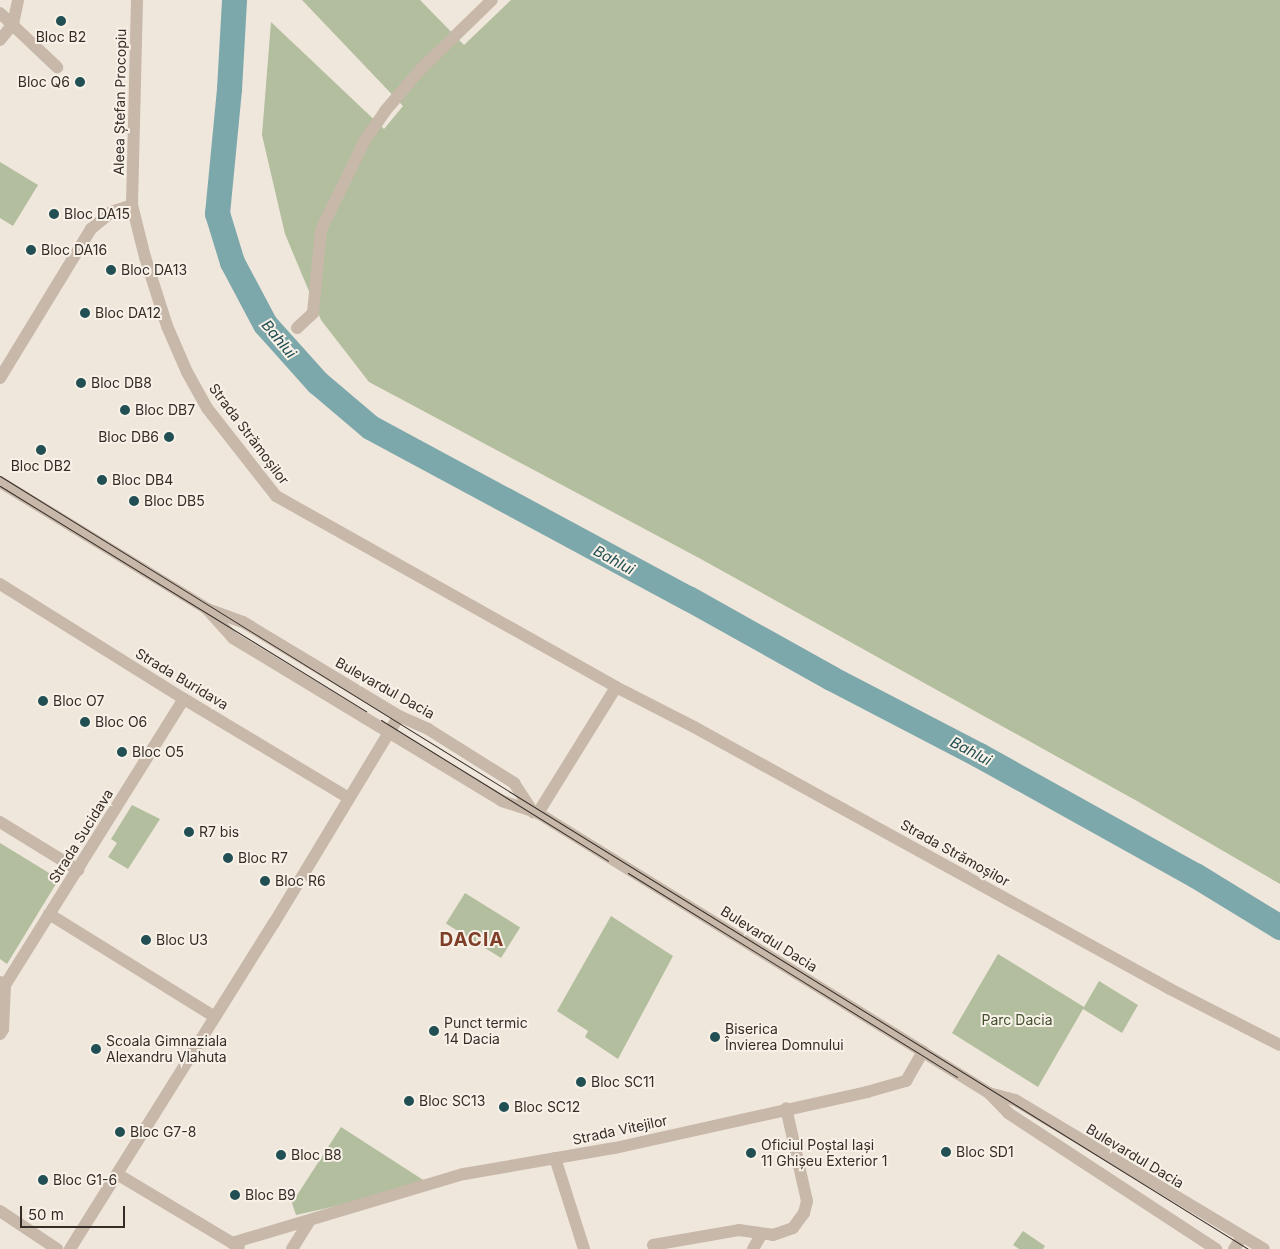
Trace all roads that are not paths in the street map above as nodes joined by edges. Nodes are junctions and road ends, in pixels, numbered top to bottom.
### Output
1 (18, 0) edge
2 (137, 0) edge
3 (492, 0) edge
4 (0, 12) edge
5 (13, 24) junction
6 (0, 40) edge
7 (57, 67) dead end
8 (132, 205) junction
9 (297, 328) dead end
10 (0, 378) edge
11 (0, 482) edge
12 (0, 584) edge
13 (208, 608) junction
14 (616, 687) junction
15 (184, 699) junction
16 (399, 716) junction
17 (388, 734) junction
18 (350, 798) junction
19 (535, 813) junction
20 (0, 822) edge
21 (78, 870) junction
22 (49, 914) junction
23 (2, 983) edge
24 (215, 1017) junction
25 (0, 1034) edge
26 (1280, 1045) edge
27 (923, 1052) junction
28 (989, 1093) junction
29 (786, 1108) junction
30 (555, 1158) junction
31 (117, 1174) junction
32 (0, 1211) edge
33 (309, 1222) junction
34 (762, 1235) junction
35 (1242, 1237) junction
36 (653, 1245) dead end
37 (237, 1246) edge
38 (57, 1249) edge
39 (70, 1249) edge
40 (292, 1249) edge
41 (584, 1249) edge
42 (753, 1249) edge
43 (1216, 1249) edge
44 (1234, 1249) edge
45 (1264, 1249) edge

1 - 5 street
2 - 8 street, Aleea Ștefan Procopiu
3 - 9 street
4 - 5 street
5 - 6 street
5 - 7 street
8 - 10 street
8 - 14 street, Strada Strămoșilor
11 - 13 street, Bulevardul Dacia
12 - 15 street, Strada Buridava
13 - 16 street, Bulevardul Dacia
13 - 17 street, Bulevardul Dacia
14 - 19 street
14 - 26 street, Strada Strămoșilor
15 - 18 street, Strada Buridava
15 - 21 street, Strada Sucidava
16 - 17 street
16 - 19 street, Bulevardul Dacia
17 - 18 street
17 - 19 street, Bulevardul Dacia
18 - 24 street
19 - 27 street, Bulevardul Dacia
20 - 21 street
21 - 22 street, Strada Sucidava
22 - 23 street, Strada Sucidava
22 - 24 street
23 - 25 street
24 - 31 street
27 - 28 street, Bulevardul Dacia
27 - 29 street, Strada Vitejilor
28 - 35 street, Bulevardul Dacia
28 - 43 street, Bulevardul Dacia
29 - 30 street, Strada Vitejilor
29 - 34 street
30 - 33 street, Strada Vitejilor
30 - 41 street
31 - 37 street, Strada Vitejilor
31 - 39 street
32 - 38 street
33 - 37 street, Strada Vitejilor
33 - 40 street
34 - 36 street
34 - 42 street
35 - 44 street
35 - 45 street, Bulevardul Dacia

